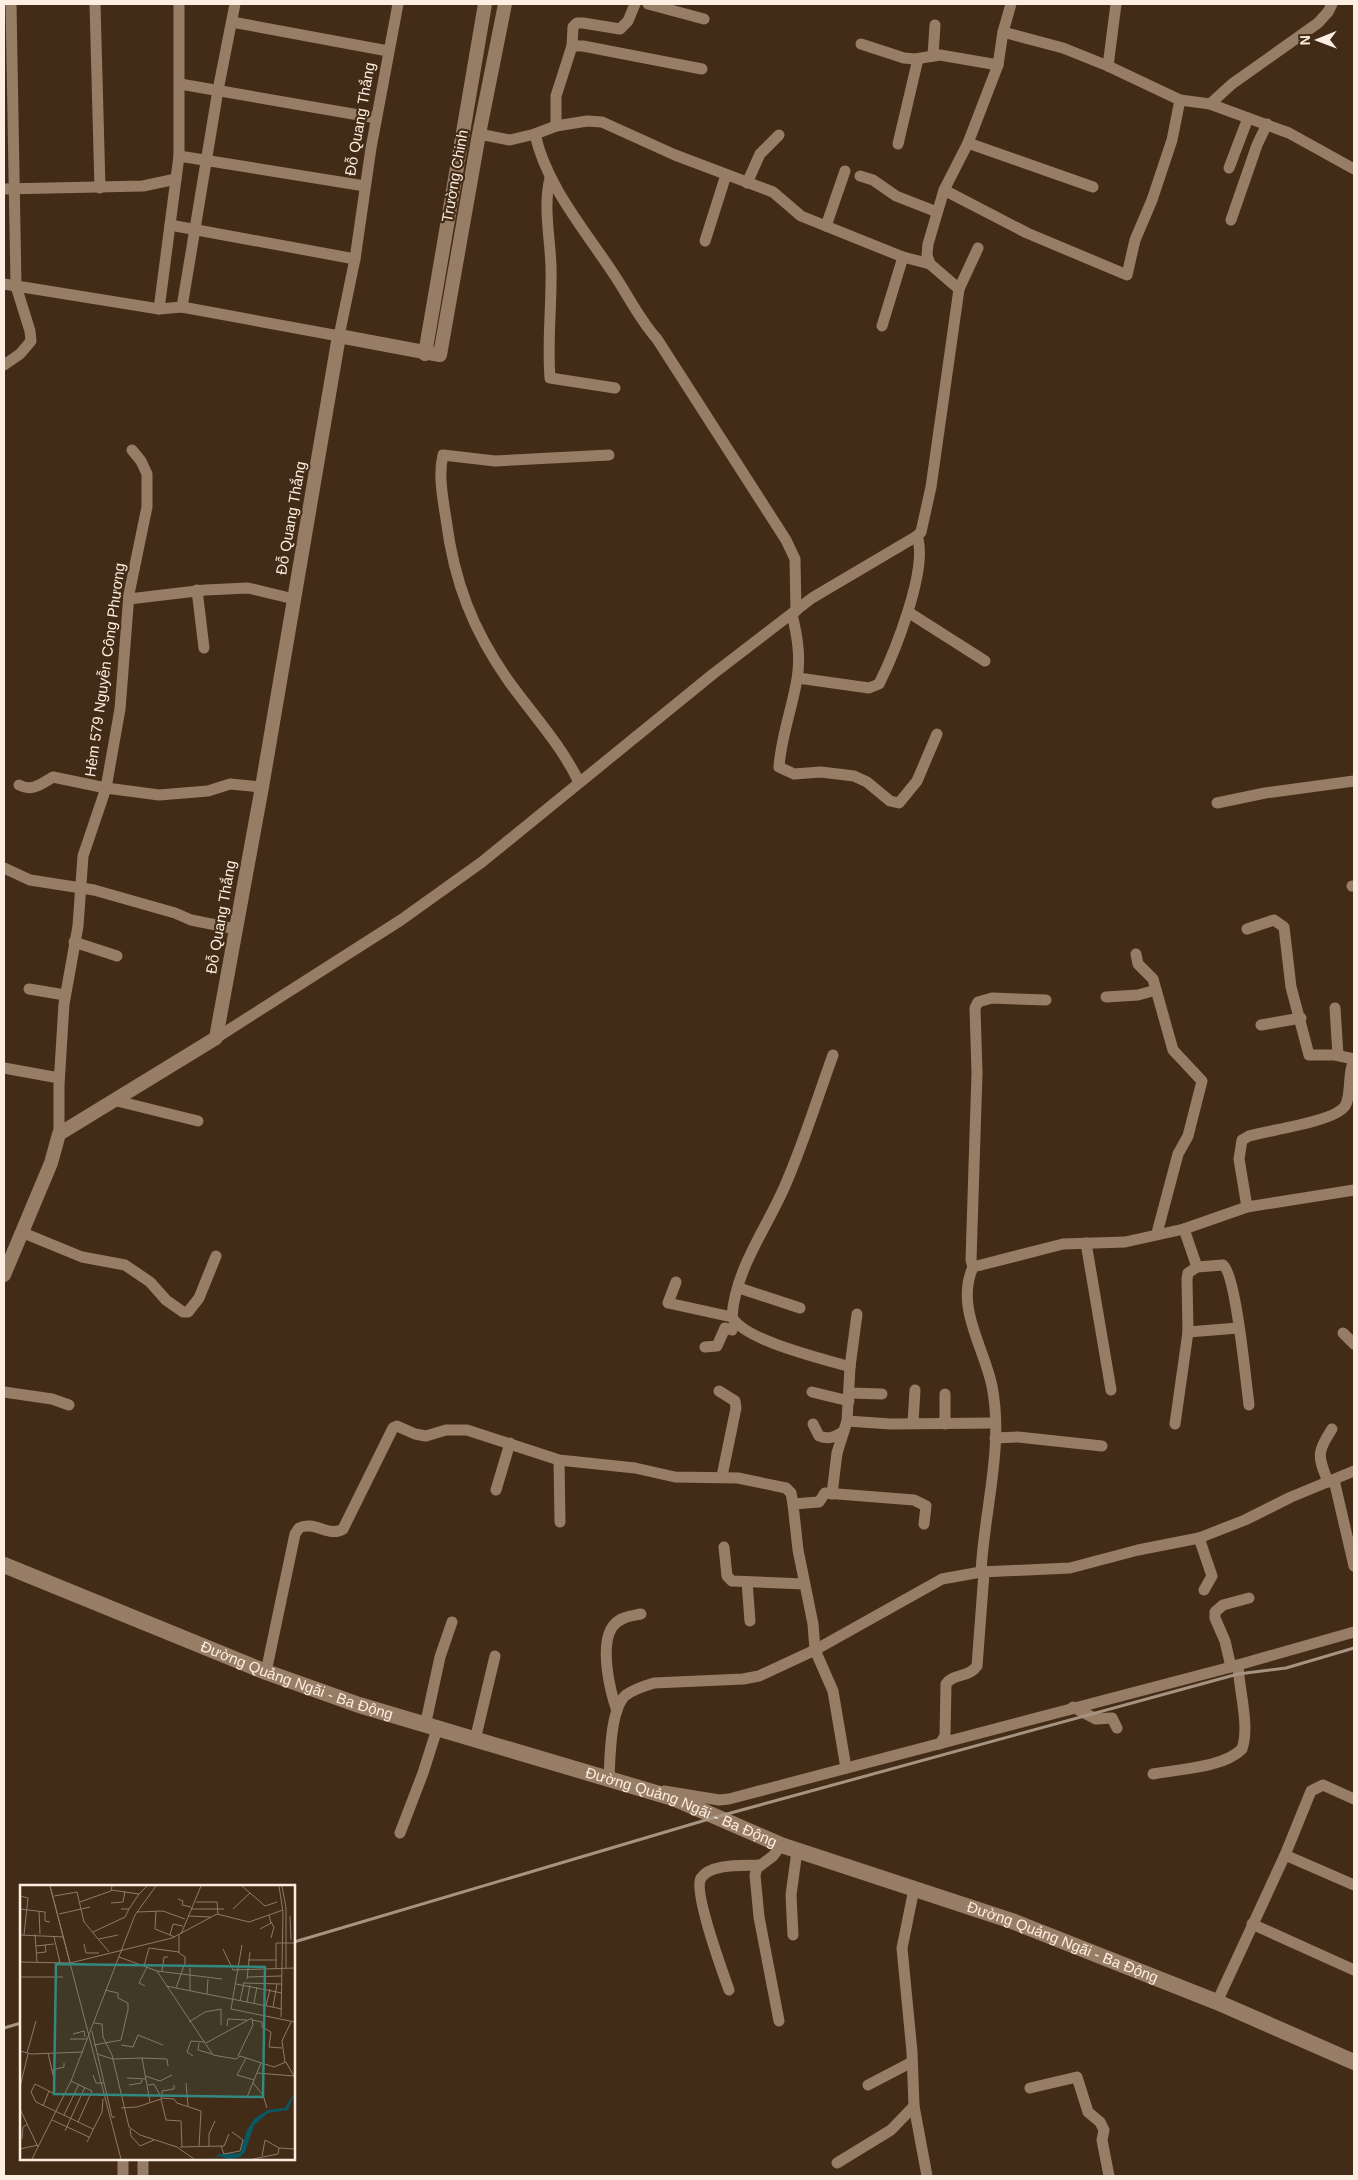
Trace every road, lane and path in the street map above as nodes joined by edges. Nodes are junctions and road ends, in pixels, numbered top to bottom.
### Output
1 (12, 4) edge
2 (95, 4) edge
3 (179, 4) edge
4 (235, 4) edge
5 (398, 4) edge
6 (486, 4) edge
7 (505, 4) edge
8 (635, 4) edge
9 (648, 4) edge
10 (1010, 4) edge
11 (1116, 4) edge
12 (1332, 4) edge
13 (704, 19) dead end
14 (232, 22) junction
15 (935, 25) dead end
16 (1002, 32) junction
17 (862, 44) dead end
18 (572, 46) junction
19 (388, 51) junction
20 (933, 56) junction
21 (918, 59) junction
22 (998, 65) junction
23 (1108, 66) junction
24 (702, 69) dead end
25 (180, 84) junction
26 (218, 90) junction
27 (1180, 100) junction
28 (1210, 104) junction
29 (376, 118) junction
30 (1248, 118) junction
31 (1267, 124) junction
32 (556, 126) junction
33 (479, 134) junction
34 (535, 134) junction
35 (779, 135) dead end
36 (968, 143) junction
37 (898, 144) dead end
38 (179, 156) junction
39 (207, 160) junction
40 (1229, 168) dead end
41 (1354, 169) edge
42 (845, 171) dead end
43 (726, 175) junction
44 (860, 176) dead end
45 (176, 178) junction
46 (550, 178) junction
47 (747, 183) junction
48 (366, 186) junction
49 (1093, 187) dead end
50 (16, 188) junction
51 (100, 188) junction
52 (4, 189) edge
53 (944, 190) junction
54 (937, 212) junction
55 (1231, 220) dead end
56 (170, 225) junction
57 (826, 226) junction
58 (194, 228) junction
59 (705, 241) dead end
60 (978, 248) dead end
61 (903, 257) junction
62 (355, 258) junction
63 (930, 264) junction
64 (4, 284) edge
65 (16, 286) junction
66 (959, 288) junction
67 (182, 307) junction
68 (159, 309) junction
69 (882, 326) dead end
70 (339, 336) junction
71 (425, 354) junction
72 (4, 366) edge
73 (616, 388) dead end
74 (132, 450) dead end
75 (609, 455) dead end
76 (917, 536) junction
77 (197, 590) junction
78 (129, 599) junction
79 (294, 599) junction
80 (794, 612) junction
81 (908, 612) junction
82 (204, 648) dead end
83 (985, 661) dead end
84 (798, 678) junction
85 (937, 734) dead end
86 (1354, 781) edge
87 (579, 782) junction
88 (18, 785) dead end
89 (262, 787) junction
90 (106, 788) junction
91 (1217, 804) dead end
92 (4, 868) edge
93 (81, 889) junction
94 (236, 929) junction
95 (1247, 929) dead end
96 (74, 942) junction
97 (1136, 954) dead end
98 (117, 956) dead end
99 (29, 989) dead end
100 (1156, 990) junction
101 (65, 995) junction
102 (1106, 997) dead end
103 (1046, 1000) dead end
104 (1335, 1008) dead end
105 (1301, 1018) junction
106 (1261, 1026) dead end
107 (216, 1038) junction
108 (833, 1055) dead end
109 (1338, 1055) junction
110 (1354, 1060) edge
111 (4, 1068) edge
112 (59, 1078) junction
113 (113, 1100) junction
114 (198, 1121) dead end
115 (59, 1134) junction
116 (1354, 1190) edge
117 (1247, 1207) junction
118 (1184, 1228) junction
119 (21, 1232) junction
120 (1157, 1233) junction
121 (1086, 1243) junction
122 (216, 1256) dead end
123 (973, 1267) junction
124 (1197, 1268) junction
125 (5, 1270) edge
126 (676, 1282) dead end
127 (739, 1288) junction
128 (800, 1308) dead end
129 (857, 1314) dead end
130 (734, 1320) junction
131 (1238, 1328) junction
132 (1188, 1332) junction
133 (1343, 1334) dead end
134 (1354, 1344) edge
135 (705, 1347) dead end
136 (850, 1367) junction
137 (915, 1390) dead end
138 (1111, 1390) dead end
139 (719, 1391) dead end
140 (4, 1392) edge
141 (812, 1392) dead end
142 (882, 1394) dead end
143 (945, 1394) dead end
144 (849, 1397) junction
145 (69, 1405) dead end
146 (1249, 1405) dead end
147 (913, 1423) junction
148 (994, 1423) junction
149 (813, 1424) dead end
150 (945, 1424) junction
151 (1175, 1424) dead end
152 (845, 1426) junction
153 (1332, 1428) dead end
154 (994, 1438) junction
155 (510, 1443) junction
156 (1102, 1446) dead end
157 (559, 1460) junction
158 (1354, 1471) edge
159 (722, 1476) junction
160 (1331, 1481) junction
161 (496, 1490) dead end
162 (832, 1494) junction
163 (793, 1504) junction
164 (560, 1522) dead end
165 (924, 1524) dead end
166 (1199, 1538) junction
167 (724, 1547) dead end
168 (4, 1565) edge
169 (1354, 1566) edge
170 (983, 1573) junction
171 (747, 1582) junction
172 (804, 1584) junction
173 (1204, 1590) dead end
174 (1249, 1598) dead end
175 (642, 1614) dead end
176 (750, 1621) dead end
177 (452, 1622) dead end
178 (1354, 1632) edge
179 (815, 1650) junction
180 (495, 1656) dead end
181 (1235, 1666) junction
182 (266, 1672) junction
183 (1073, 1708) junction
184 (617, 1712) junction
185 (431, 1727) junction
186 (1117, 1728) dead end
187 (475, 1740) junction
188 (940, 1744) junction
189 (846, 1768) junction
190 (1153, 1774) dead end
191 (609, 1778) junction
192 (645, 1791) junction
193 (1354, 1799) edge
194 (400, 1833) dead end
195 (781, 1845) junction
196 (797, 1851) junction
197 (1285, 1855) junction
198 (760, 1865) junction
199 (1354, 1885) edge
200 (914, 1889) junction
201 (1252, 1924) junction
202 (793, 1935) dead end
203 (1354, 1970) edge
204 (729, 1990) dead end
205 (1217, 2002) junction
206 (778, 2021) dead end
207 (912, 2062) junction
208 (1354, 2062) edge
209 (868, 2085) dead end
210 (1030, 2088) dead end
211 (914, 2106) junction
212 (123, 2160) edge
213 (143, 2160) edge
214 (837, 2163) dead end
215 (123, 2176) edge
216 (143, 2176) edge
217 (927, 2176) edge
218 (1109, 2176) edge

1 - 50 street
2 - 51 street
3 - 25 street
4 - 14 street
5 - 19 street, Đỗ Quang Thắng
6 - 71 street, Trường Chinh
7 - 33 street, Trường Chinh
8 - 18 street
9 - 13 street
10 - 16 street
11 - 23 street
12 - 28 street
14 - 19 street
14 - 26 street
15 - 20 street
16 - 22 street
16 - 23 street
17 - 21 street
18 - 24 street
18 - 32 street
19 - 29 street, Đỗ Quang Thắng
20 - 21 street
20 - 22 street
21 - 37 street
22 - 36 street
23 - 27 street
25 - 26 street
25 - 38 street
26 - 29 street
26 - 39 street
27 - 28 street
27 - 53 street
28 - 30 street
29 - 48 street, Đỗ Quang Thắng
30 - 31 street
30 - 40 street
31 - 41 street
31 - 55 street
32 - 34 street
32 - 43 street
33 - 34 street
33 - 71 street, Trường Chinh
34 - 46 street
35 - 47 street
36 - 49 street
36 - 53 street
38 - 39 street
38 - 45 street
39 - 48 street
39 - 58 street
42 - 57 street
43 - 47 street
43 - 59 street
44 - 54 street
45 - 51 street
45 - 56 street
46 - 73 street
46 - 80 street
47 - 57 street
48 - 62 street, Đỗ Quang Thắng
50 - 51 street
50 - 52 street
50 - 65 street
53 - 54 street
54 - 63 street
56 - 58 street
56 - 68 street
57 - 61 street
58 - 62 street
58 - 67 street
60 - 66 street
61 - 63 street
61 - 69 street
62 - 70 street, Đỗ Quang Thắng
63 - 66 street
64 - 65 street
65 - 68 street
65 - 72 street
66 - 76 street
67 - 68 street
67 - 70 street
70 - 71 street
70 - 79 street, Đỗ Quang Thắng
74 - 78 street, Hẻm 579 Nguyễn Công Phương
75 - 87 street
76 - 80 street
76 - 81 street
77 - 78 street
77 - 79 street
77 - 82 street
78 - 90 street, Hẻm 579 Nguyễn Công Phương
79 - 89 street, Đỗ Quang Thắng
80 - 84 street
80 - 87 street
81 - 83 street
81 - 84 street
84 - 85 street
86 - 91 street
87 - 107 street
88 - 90 street
89 - 90 street
89 - 94 street, Đỗ Quang Thắng
90 - 93 street, Hẻm 579 Nguyễn Công Phương
92 - 93 street
93 - 94 street
93 - 96 street, Hẻm 579 Nguyễn Công Phương
94 - 107 street, Đỗ Quang Thắng
95 - 105 street
96 - 98 street
96 - 101 street, Hẻm 579 Nguyễn Công Phương
97 - 100 street
99 - 101 street
100 - 102 street
100 - 120 street
101 - 112 street, Hẻm 579 Nguyễn Công Phương
103 - 123 street
104 - 109 street
105 - 106 street
105 - 109 street
107 - 113 street
108 - 127 street
109 - 110 street
110 - 117 street
111 - 112 street
112 - 115 street, Hẻm 579 Nguyễn Công Phương
113 - 114 street
113 - 115 street
115 - 119 street, Hẻm 579 Nguyễn Công Phương
116 - 117 street
117 - 118 street
118 - 120 street
118 - 124 street
119 - 122 street
119 - 125 street, Hẻm 579 Nguyễn Công Phương
120 - 121 street
121 - 123 street
121 - 138 street
123 - 148 street
124 - 131 street
124 - 132 street
126 - 130 street
127 - 128 street
127 - 130 street
129 - 136 street
130 - 135 street
130 - 136 street
131 - 132 street
131 - 146 street
132 - 151 street
133 - 134 street
136 - 144 street
137 - 147 street
139 - 159 street
140 - 145 street
141 - 144 street
142 - 144 street
143 - 150 street
144 - 152 street
147 - 150 street
147 - 152 street
148 - 150 street
148 - 154 street
149 - 152 street
152 - 162 street
153 - 160 street
154 - 156 street
154 - 170 street
155 - 157 street
155 - 161 street
155 - 182 street
157 - 159 street
157 - 164 street
158 - 160 street
159 - 163 street
160 - 166 street
160 - 169 street
162 - 163 street
162 - 165 street
163 - 172 street
166 - 170 street
166 - 173 street
167 - 171 street
168 - 182 main road, Đường Quảng Ngãi - Ba Động
170 - 179 street
170 - 188 street
171 - 172 street
171 - 176 street
172 - 179 street
174 - 181 street
175 - 184 street
177 - 185 street
178 - 181 street
179 - 184 street
179 - 189 street
180 - 187 street
181 - 183 street
181 - 190 street
182 - 185 main road, Đường Quảng Ngãi - Ba Động
183 - 186 street
183 - 188 street
184 - 191 street
185 - 187 main road, Đường Quảng Ngãi - Ba Động
185 - 194 street
187 - 191 main road, Đường Quảng Ngãi - Ba Động
188 - 189 street
189 - 192 street
191 - 192 main road, Đường Quảng Ngãi - Ba Động
192 - 195 main road, Đường Quảng Ngãi - Ba Động
193 - 197 street
195 - 196 main road, Đường Quảng Ngãi - Ba Động
195 - 198 street
196 - 200 main road, Đường Quảng Ngãi - Ba Động
196 - 202 street
197 - 199 street
197 - 201 street
198 - 204 street
198 - 206 street
200 - 205 main road, Đường Quảng Ngãi - Ba Động
200 - 207 street
201 - 203 street
201 - 205 street
205 - 208 main road, Đường Quảng Ngãi - Ba Động
207 - 209 street
207 - 211 street
210 - 218 street
211 - 214 street
211 - 217 street
212 - 215 street
213 - 216 street

